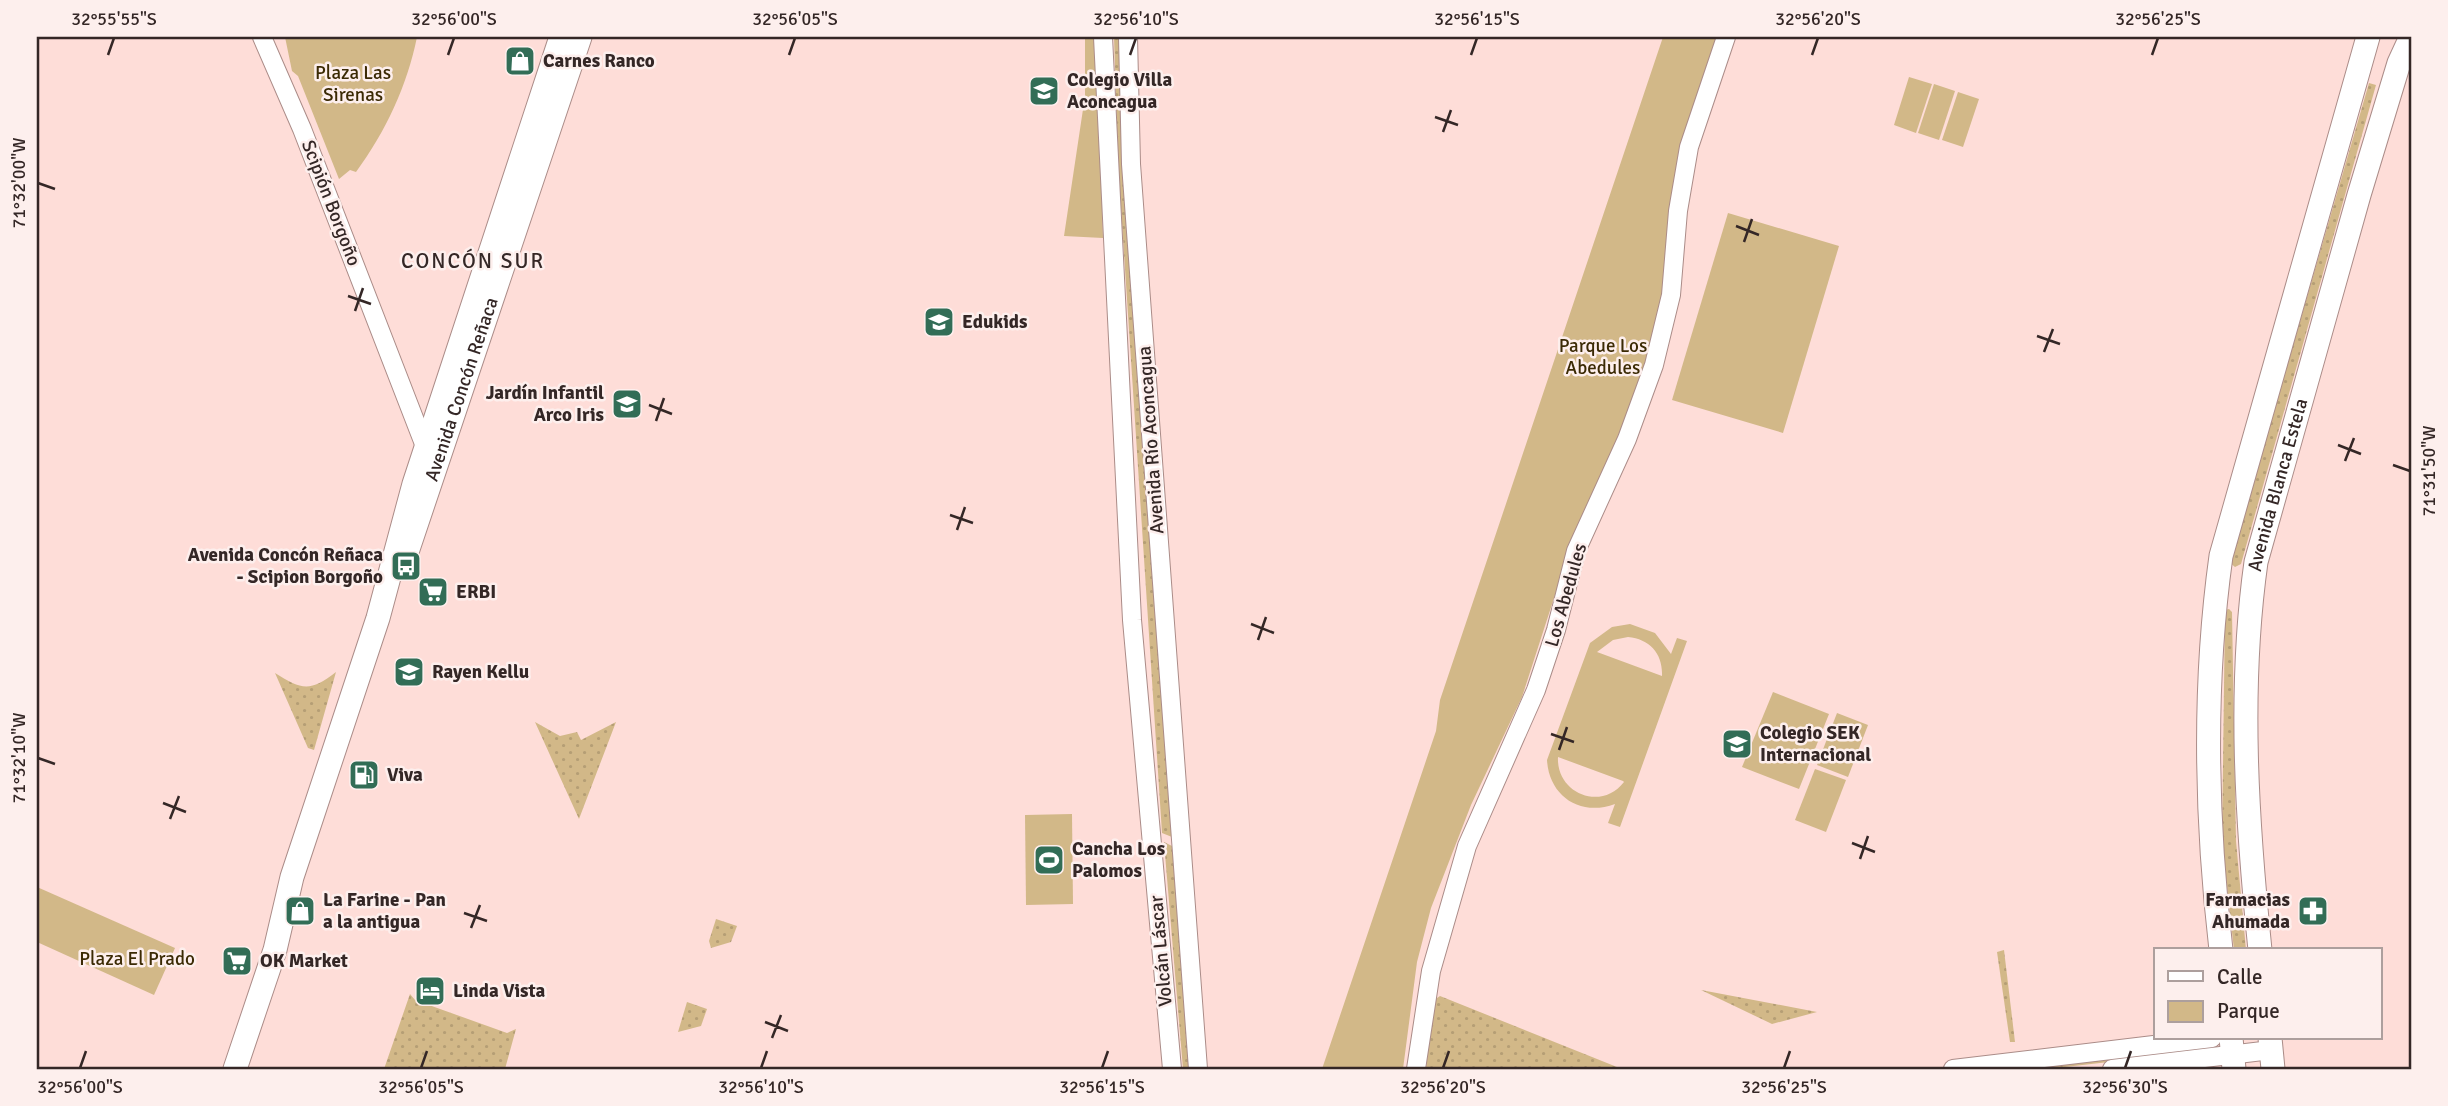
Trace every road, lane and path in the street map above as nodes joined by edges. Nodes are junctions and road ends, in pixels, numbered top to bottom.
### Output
1 (262, 37) edge
2 (561, 37) edge
3 (580, 37) edge
4 (1104, 37) edge
5 (1128, 37) edge
6 (1726, 37) edge
7 (2368, 37) edge
8 (2411, 37) edge
9 (426, 449) junction
10 (377, 618) junction
11 (1151, 832) joint
12 (1180, 844) joint
13 (292, 877) junction
14 (2221, 948) edge
15 (2260, 948) edge
16 (2195, 1040) edge
17 (2272, 1052) edge
18 (2232, 1054) edge
19 (222, 1069) edge
20 (235, 1069) edge
21 (1172, 1069) edge
22 (1198, 1069) edge
23 (1416, 1069) edge
24 (1953, 1069) edge
25 (2112, 1069) edge

1 - 9 street, Scipión Borgoño
2 - 9 main road, Avenida Concón Reñaca
3 - 10 main road, Avenida Concón Reñaca
4 - 11 street, Avenida Río Aconcagua
5 - 12 street, Avenida Río Aconcagua
6 - 23 street, Los Abedules
7 - 14 main road, Avenida Blanca Estela
8 - 15 main road, Avenida Blanca Estela
9 - 10 main road, Avenida Concón Reñaca
10 - 13 main road, Avenida Concón Reñaca
11 - 21 street, Volcán Láscar
12 - 22 street, Volcán Láscar
13 - 19 main road, Avenida Concón Reñaca
13 - 20 main road, Avenida Concón Reñaca
16 - 24 street
17 - 18 street
18 - 25 street

